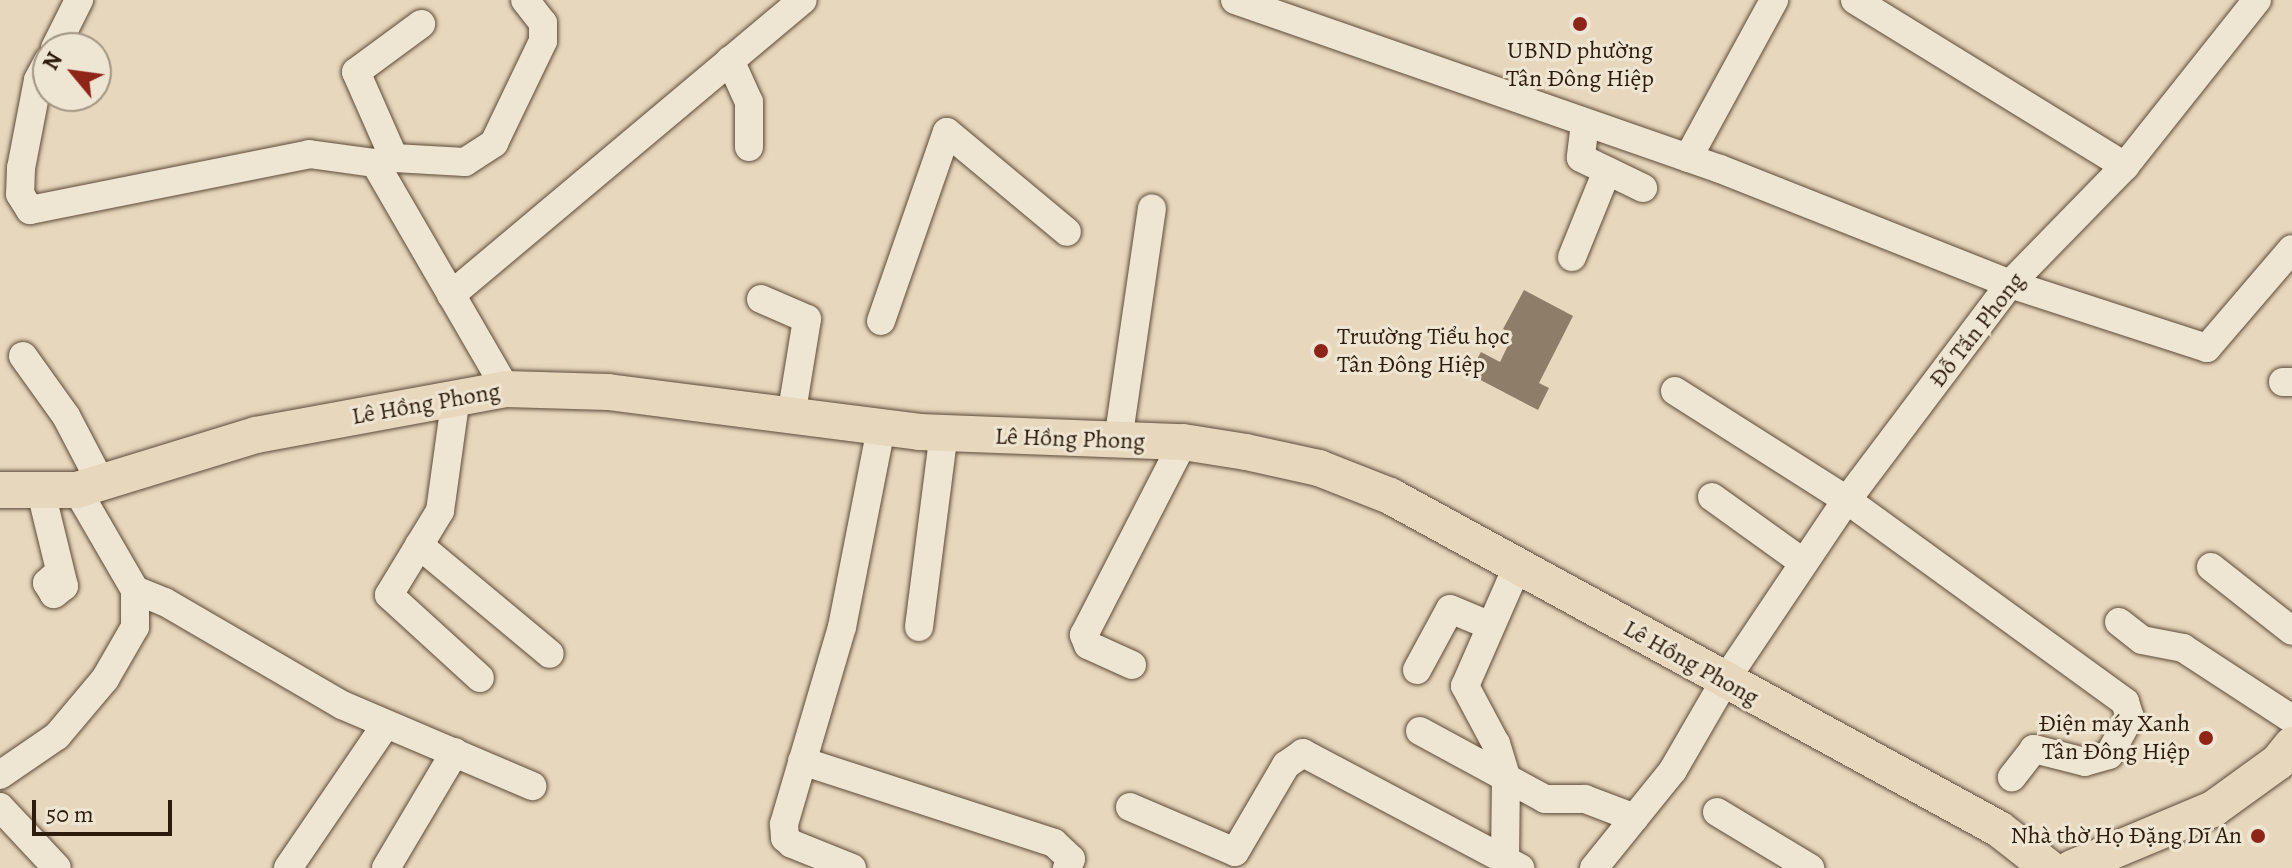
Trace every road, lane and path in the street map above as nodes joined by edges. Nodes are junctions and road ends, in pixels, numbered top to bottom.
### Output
1 (79, 0) edge
2 (525, 0) edge
3 (802, 0) edge
4 (1235, 0) edge
5 (1774, 0) edge
6 (1855, 0) edge
7 (2257, 0) edge
8 (421, 24) dead end
9 (63, 32) edge
10 (730, 60) junction
11 (32, 111) edge
12 (1585, 123) junction
13 (749, 147) dead end
14 (1688, 158) junction
15 (385, 161) junction
16 (2125, 166) junction
17 (1607, 171) junction
18 (1643, 188) dead end
19 (1152, 208) dead end
20 (1067, 232) dead end
21 (2292, 249) edge
22 (1572, 257) dead end
23 (2010, 284) junction
24 (451, 295) junction
25 (761, 299) dead end
26 (881, 321) dead end
27 (23, 356) dead end
28 (506, 389) junction
29 (1675, 391) dead end
30 (456, 396) junction
31 (791, 417) junction
32 (881, 428) junction
33 (944, 433) junction
34 (1118, 441) junction
35 (1183, 442) junction
36 (89, 486) junction
37 (0, 490) edge
38 (41, 492) junction
39 (1712, 497) dead end
40 (1847, 500) junction
41 (419, 545) junction
42 (1804, 563) junction
43 (1517, 567) junction
44 (2211, 567) dead end
45 (58, 573) dead end
46 (135, 590) junction
47 (2119, 622) dead end
48 (1491, 626) junction
49 (919, 627) dead end
50 (2292, 631) edge
51 (550, 654) dead end
52 (1132, 665) dead end
53 (1417, 670) dead end
54 (480, 678) dead end
55 (1724, 682) junction
56 (2292, 719) edge
57 (385, 726) junction
58 (1420, 731) dead end
59 (455, 752) junction
60 (2287, 758) edge
61 (802, 761) junction
62 (0, 775) edge
63 (1506, 776) junction
64 (2012, 777) dead end
65 (532, 786) dead end
66 (0, 807) edge
67 (1130, 807) dead end
68 (1717, 812) dead end
69 (1635, 818) junction
70 (1512, 864) edge
71 (57, 868) edge
72 (288, 868) edge
73 (386, 868) edge
74 (852, 868) edge
75 (1067, 868) edge
76 (1594, 868) edge
77 (1810, 868) edge
78 (2049, 868) edge
79 (2072, 868) edge

1 - 9 street
2 - 15 street
3 - 10 street
4 - 12 street
5 - 14 street
6 - 16 street
7 - 16 street, Đỗ Tấn Phong
8 - 15 street
10 - 13 street
10 - 24 street
11 - 15 street
12 - 14 street
12 - 17 street
14 - 23 street
15 - 24 street
16 - 23 street, Đỗ Tấn Phong
17 - 18 street
17 - 22 street
19 - 34 street
20 - 26 street
21 - 23 street
23 - 40 street, Đỗ Tấn Phong
24 - 28 street
25 - 31 street
27 - 36 street
28 - 30 main road, Lê Hồng Phong
28 - 31 main road, Lê Hồng Phong
29 - 40 street
30 - 36 main road, Lê Hồng Phong
30 - 41 street
31 - 32 main road, Lê Hồng Phong
32 - 33 main road, Lê Hồng Phong
32 - 61 street
33 - 34 main road, Lê Hồng Phong
33 - 49 street
34 - 35 main road, Lê Hồng Phong
35 - 43 main road, Lê Hồng Phong
35 - 52 street
36 - 38 main road, Lê Hồng Phong
36 - 46 street
37 - 38 main road, Lê Hồng Phong
38 - 45 street
39 - 42 street
40 - 42 street, Đỗ Tấn Phong
40 - 64 street
41 - 51 street
41 - 54 street
42 - 55 street, Đỗ Tấn Phong
43 - 48 street
43 - 55 main road, Lê Hồng Phong
44 - 50 street
46 - 57 street
46 - 62 street
47 - 56 street
48 - 53 street
48 - 63 street
55 - 69 street, Đỗ Tấn Phong
55 - 78 main road, Lê Hồng Phong
57 - 59 street
57 - 72 street
58 - 63 street
59 - 65 street
59 - 73 street
60 - 79 main road
61 - 74 street
61 - 75 street
63 - 69 street
63 - 70 street
66 - 71 street
67 - 70 street
68 - 77 street
69 - 76 street, Đỗ Tấn Phong

